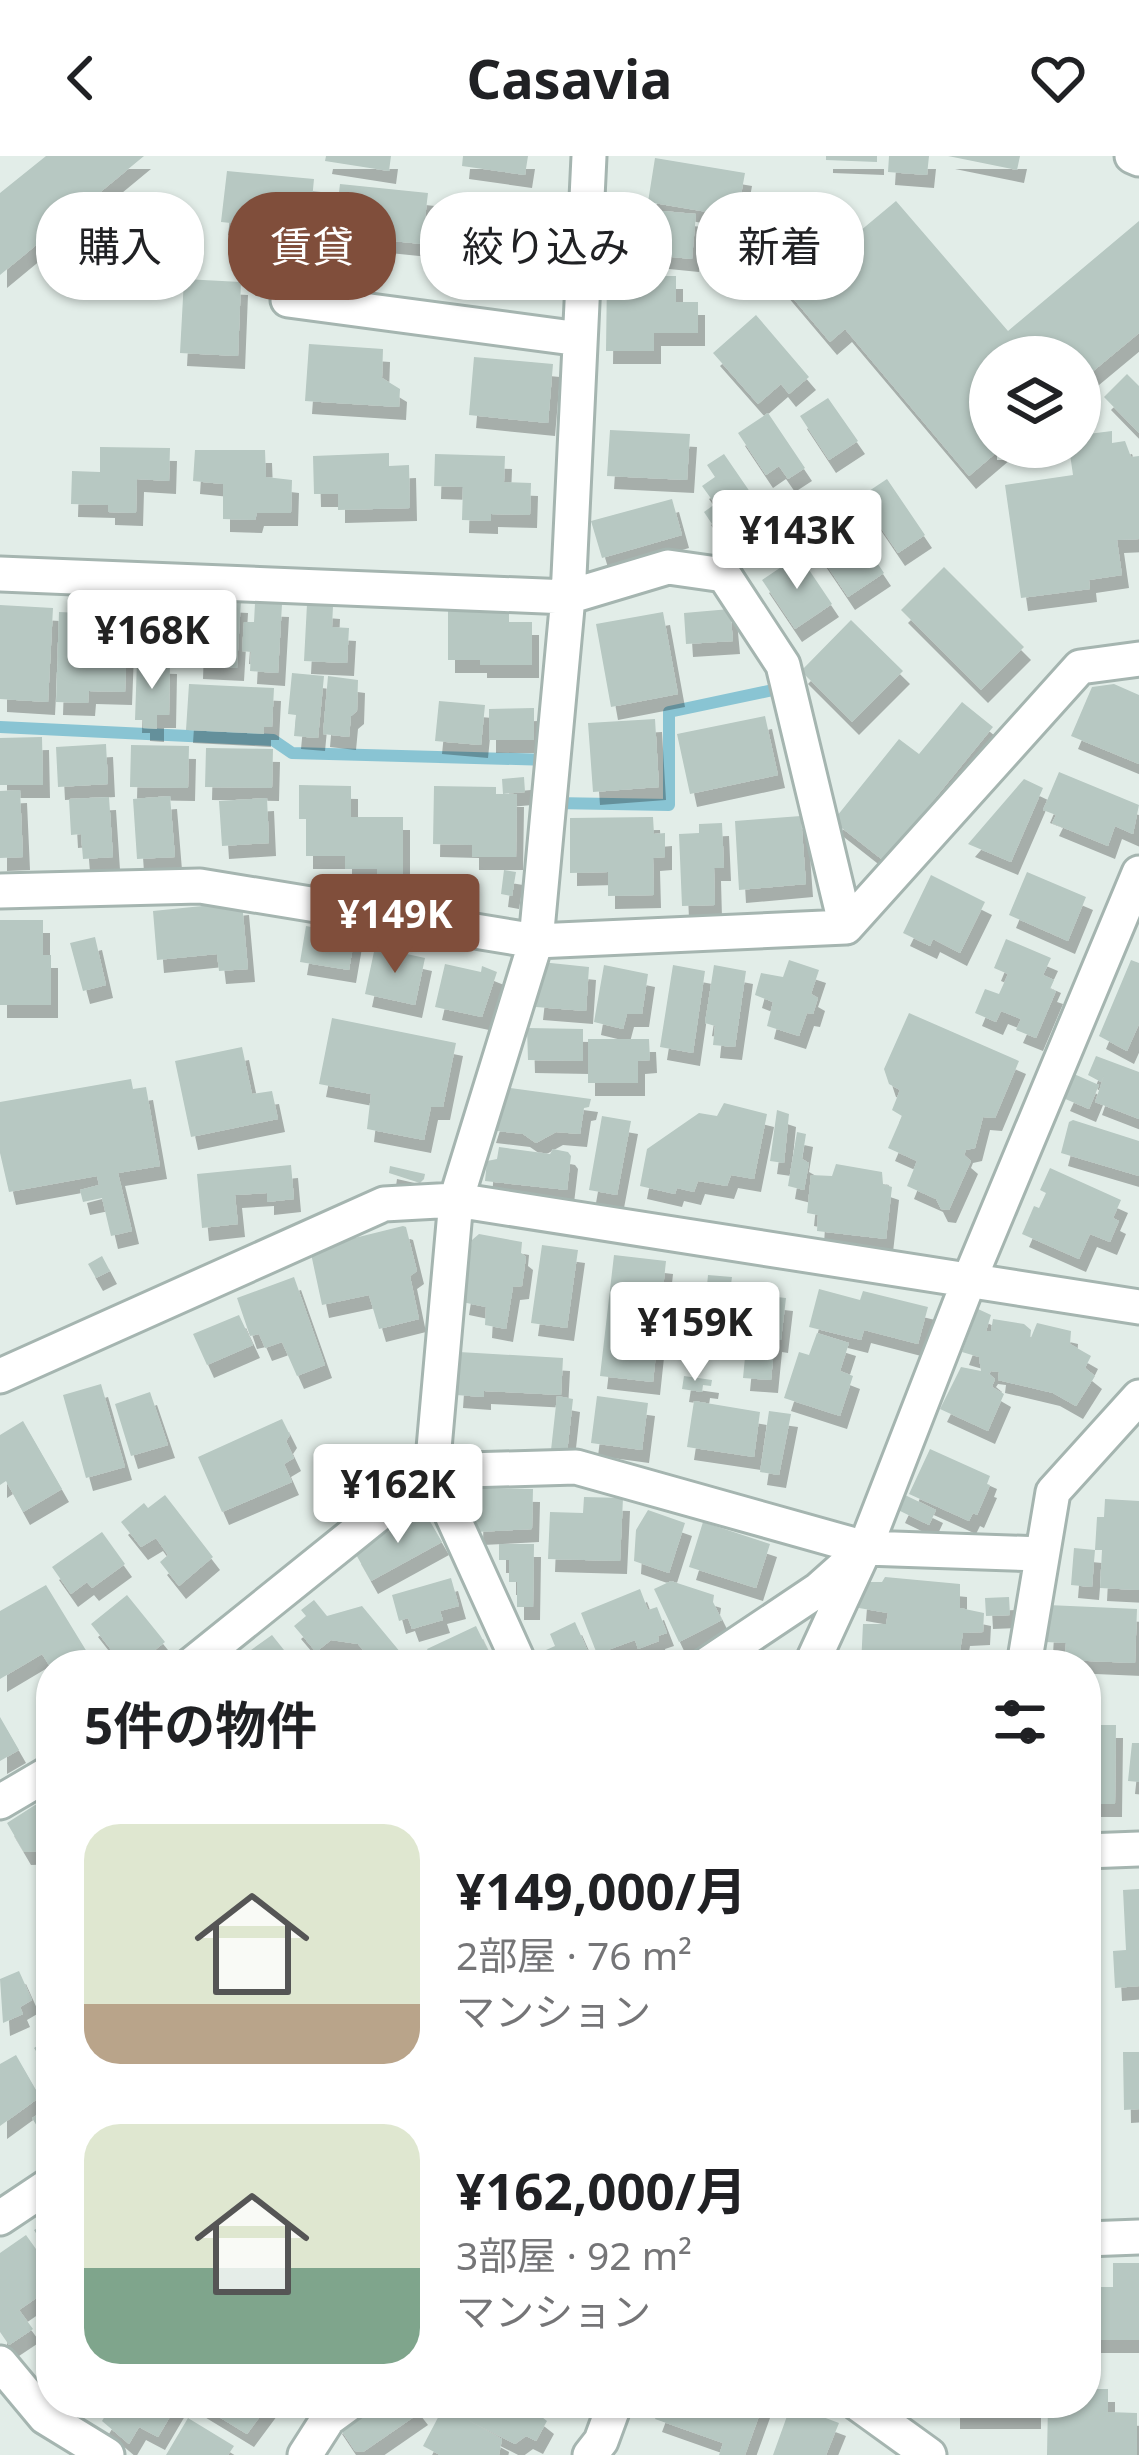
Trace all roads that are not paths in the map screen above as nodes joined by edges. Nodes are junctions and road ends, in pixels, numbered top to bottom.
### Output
1 (589, 156) edge
2 (288, 300) dead end
3 (580, 339) junction
4 (0, 574) edge
5 (568, 597) junction
6 (1139, 659) edge
7 (1139, 873) edge
8 (0, 891) edge
9 (846, 927) junction
10 (1129, 927) edge
11 (536, 941) junction
12 (456, 1200) junction
13 (970, 1278) junction
14 (1139, 1307) edge
15 (0, 1376) edge
16 (1139, 1397) edge
17 (432, 1471) junction
18 (865, 1548) junction
19 (1042, 1554) junction
20 (209, 1650) edge
21 (513, 1650) edge
22 (728, 1650) edge
23 (818, 1650) edge
24 (1026, 1650) edge
25 (36, 1781) edge
26 (0, 1802) edge
27 (1139, 1850) edge
28 (1101, 1851) edge
29 (36, 2194) edge
30 (0, 2218) edge
31 (1139, 2237) edge
32 (1101, 2238) edge
33 (0, 2363) edge
34 (36, 2406) edge
35 (47, 2418) edge
36 (329, 2418) edge
37 (609, 2418) edge
38 (895, 2418) edge
39 (107, 2455) edge
40 (304, 2455) edge
41 (590, 2455) edge
42 (929, 2455) edge

1 - 3 street
2 - 3 street
3 - 5 street
4 - 5 street
5 - 9 street
5 - 11 street
6 - 9 street
7 - 10 street
8 - 11 street
9 - 11 street
10 - 13 street
11 - 12 street
12 - 13 street
12 - 15 street
12 - 17 street
13 - 14 street
13 - 18 street
16 - 19 street
17 - 18 street
17 - 20 street
17 - 21 street
18 - 19 street
18 - 22 street
18 - 23 street
19 - 24 street
25 - 26 street
27 - 28 street
29 - 30 street
31 - 32 street
33 - 34 street
35 - 39 street
36 - 40 street
37 - 41 street
38 - 42 street

